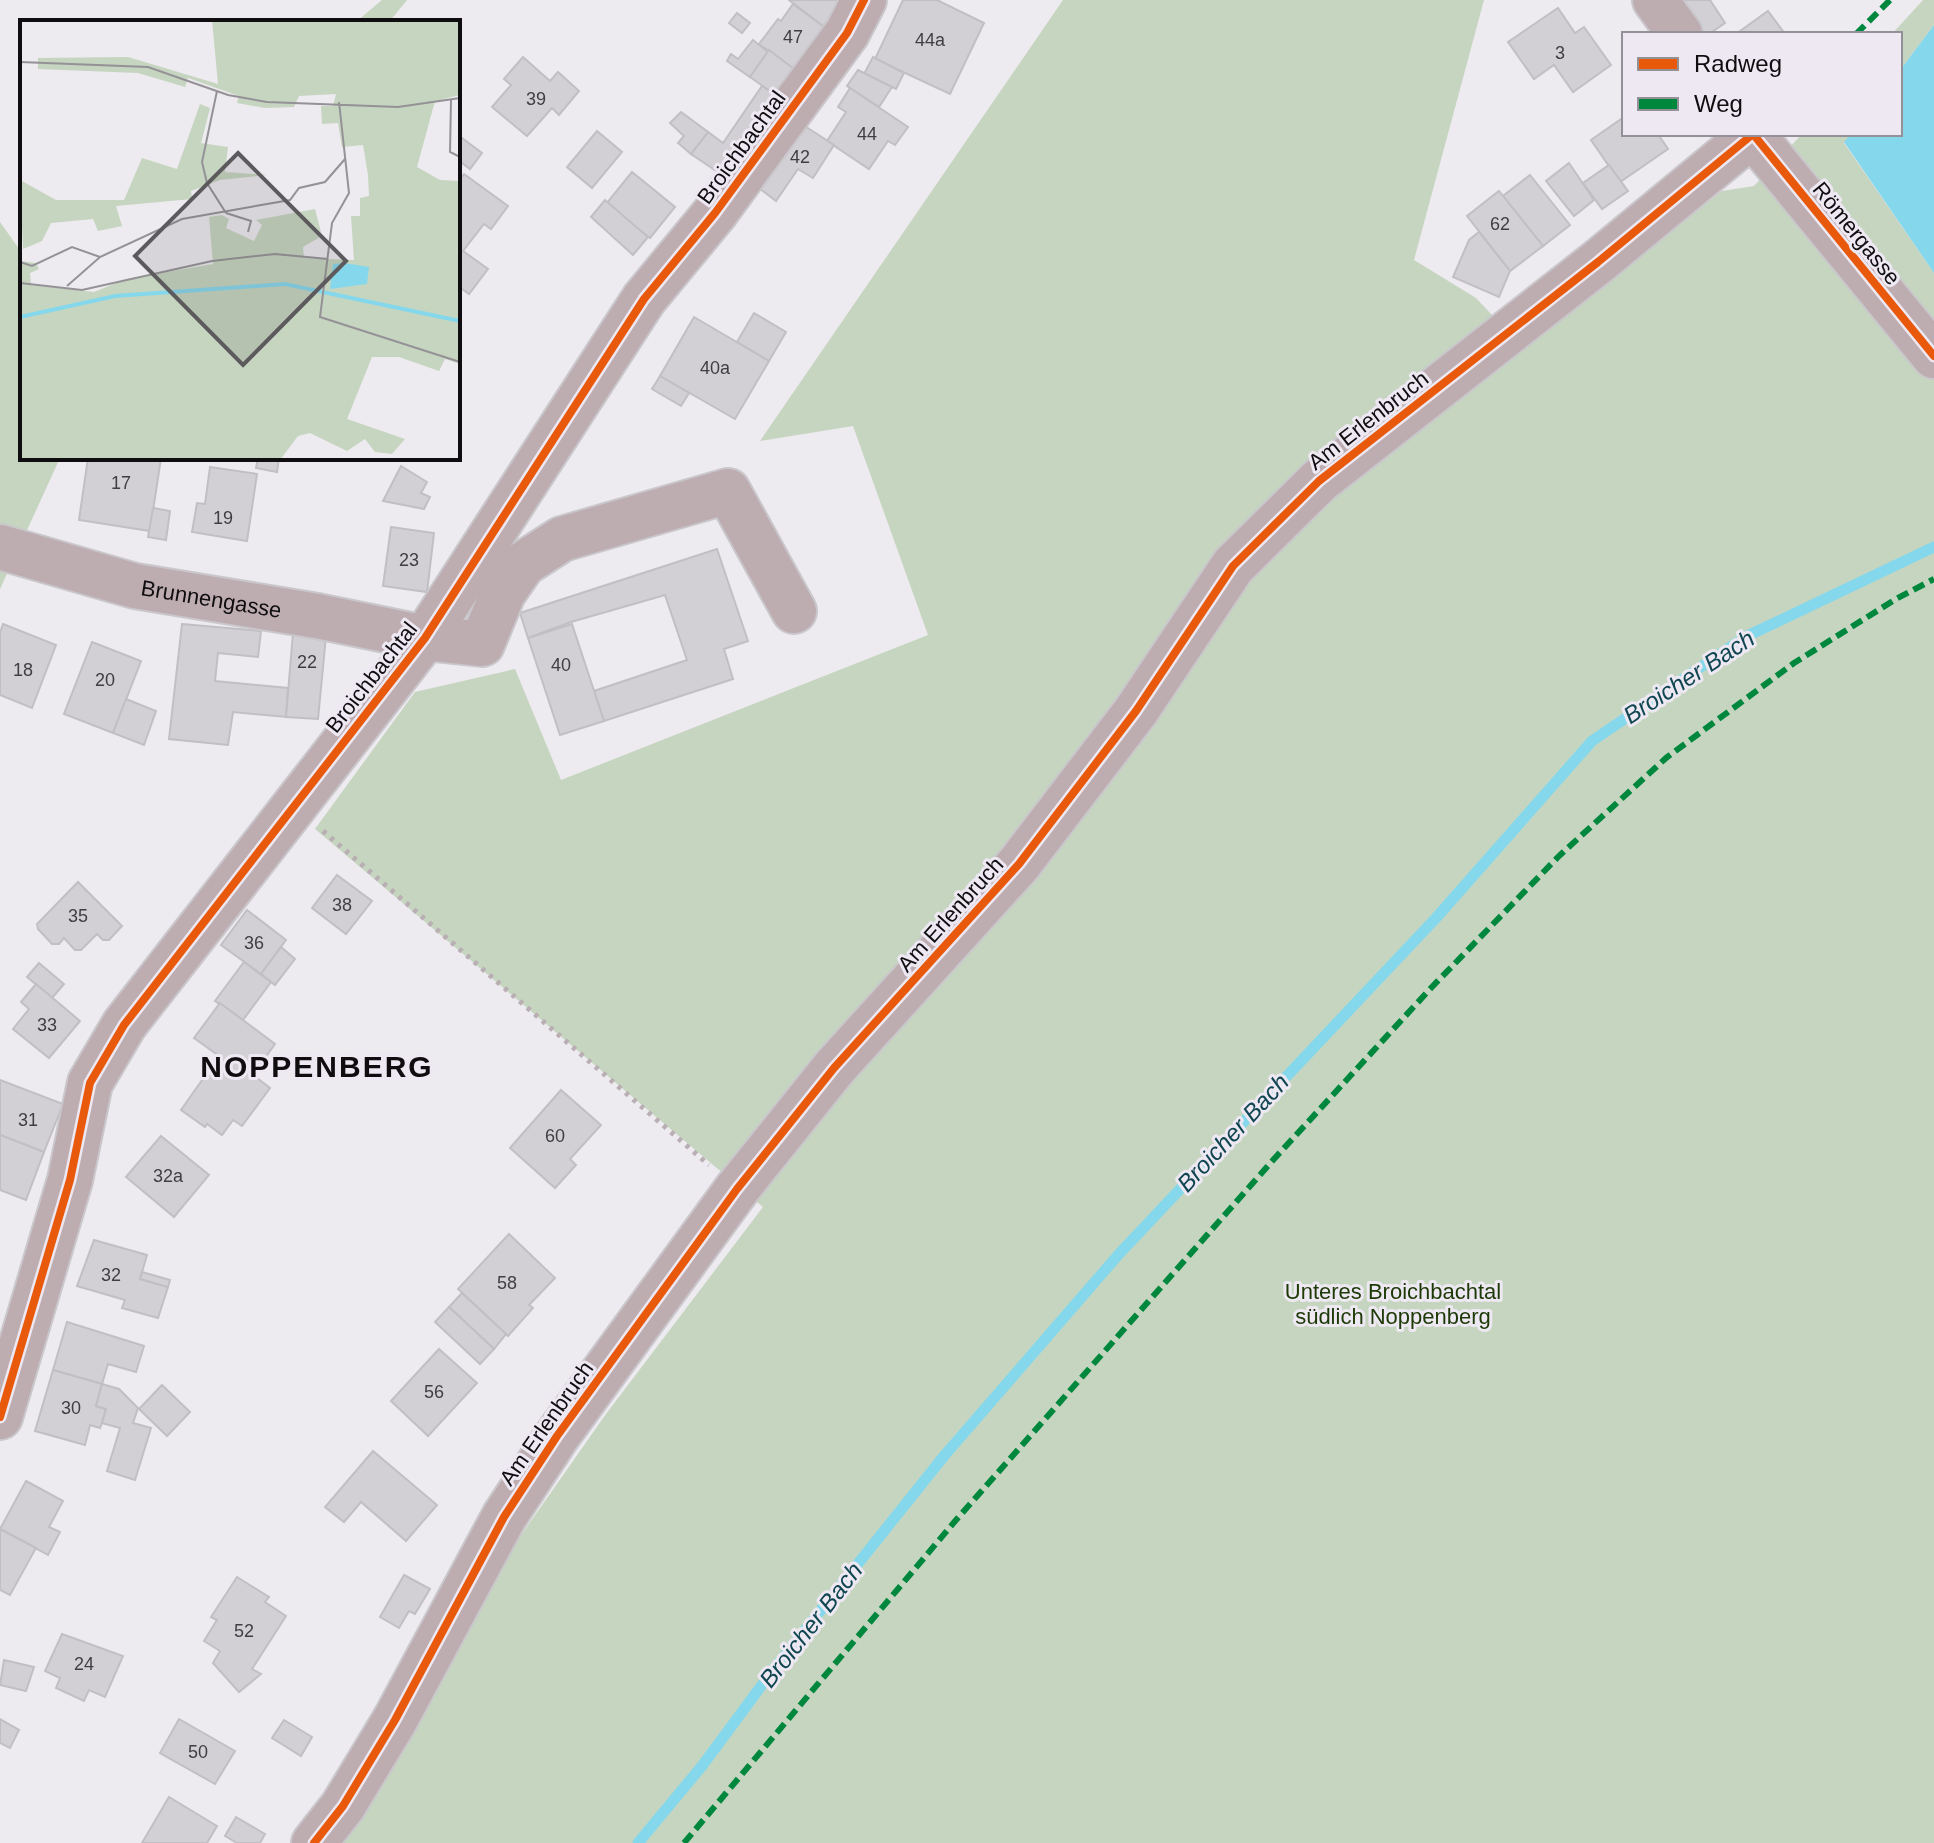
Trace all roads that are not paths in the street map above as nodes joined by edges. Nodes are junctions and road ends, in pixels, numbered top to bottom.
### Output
1 (864, 0) edge
2 (1655, 0) edge
3 (1679, 32) edge
4 (1750, 136) edge
5 (1754, 136) edge
6 (1934, 356) edge
7 (0, 547) edge
8 (794, 611) dead end
9 (425, 638) junction
10 (0, 1417) edge
11 (314, 1843) edge

1 - 9 street, Broichbachtal
2 - 3 street
4 - 11 street, Am Erlenbruch
5 - 6 street, Römergasse
7 - 9 street, Brunnengasse
8 - 9 street, Brunnengasse
9 - 10 street, Broichbachtal

